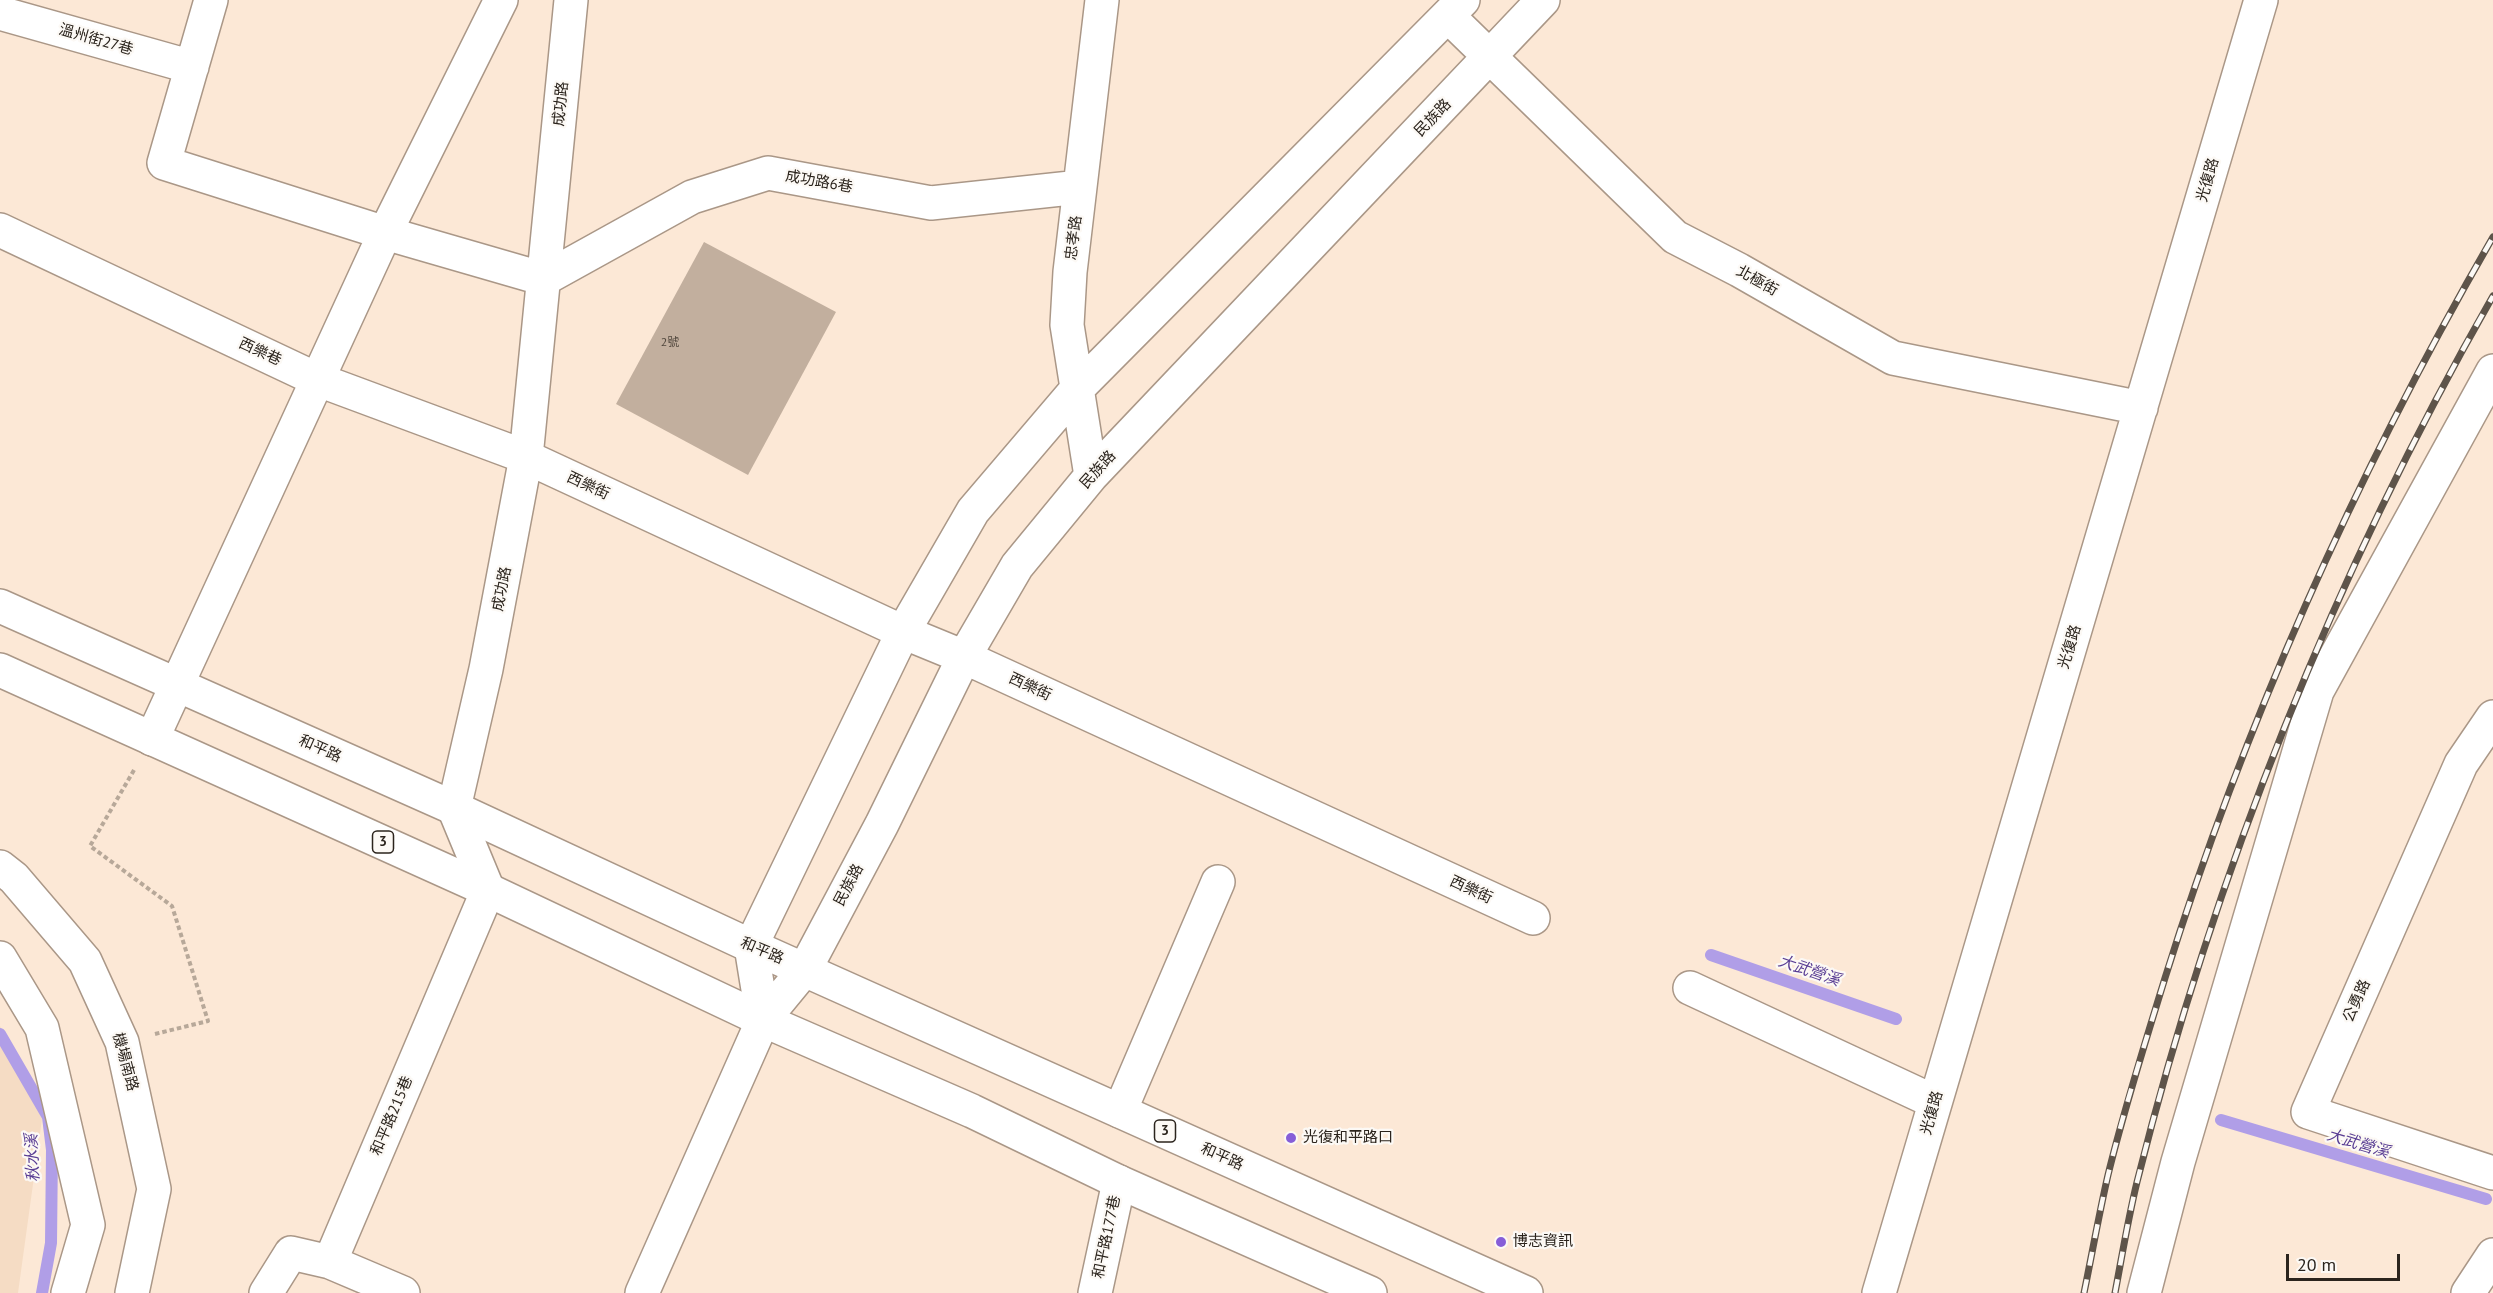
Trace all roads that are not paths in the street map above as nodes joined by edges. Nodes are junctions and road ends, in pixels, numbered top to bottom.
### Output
1 (211, 0) edge
2 (501, 0) edge
3 (571, 0) edge
4 (1102, 0) edge
5 (1543, 0) edge
6 (2261, 0) edge
7 (1456, 8) edge
8 (0, 13) edge
9 (1491, 57) junction
10 (192, 67) junction
11 (1080, 188) junction
12 (0, 230) edge
13 (385, 233) junction
14 (544, 279) junction
15 (2493, 372) edge
16 (316, 379) junction
17 (1077, 389) junction
18 (2141, 408) junction
19 (526, 457) junction
20 (1091, 476) junction
21 (0, 606) edge
22 (903, 632) junction
23 (964, 657) junction
24 (0, 670) edge
25 (177, 686) junction
26 (2493, 717) edge
27 (152, 739) junction
28 (454, 808) junction
29 (0, 867) edge
30 (1218, 882) dead end
31 (488, 890) junction
32 (1533, 918) dead end
33 (751, 946) junction
34 (0, 958) edge
35 (805, 969) junction
36 (1690, 988) dead end
37 (763, 1020) junction
38 (1935, 1102) junction
39 (1120, 1111) junction
40 (2493, 1173) edge
41 (1119, 1182) junction
42 (2493, 1255) edge
43 (330, 1262) junction
44 (68, 1293) edge
45 (132, 1293) edge
46 (266, 1293) edge
47 (403, 1293) edge
48 (642, 1293) edge
49 (1095, 1293) edge
50 (1370, 1293) edge
51 (1526, 1293) edge
52 (1879, 1293) edge
53 (2144, 1293) edge
54 (2468, 1293) edge

1 - 10 street
2 - 13 street
3 - 14 street, 成功路
4 - 11 street, 忠孝路
5 - 9 street, 民族路
6 - 18 street, 光復路
7 - 9 street, 北極街
7 - 17 street
8 - 10 street, 溫州街27巷
9 - 18 street, 北極街
9 - 20 street, 民族路
10 - 13 street
11 - 14 street, 成功路6巷
11 - 17 street, 忠孝路
12 - 16 street, 西樂巷
13 - 14 street
13 - 16 street
14 - 19 street, 成功路
15 - 53 street
16 - 19 street, 西樂巷
16 - 25 street
17 - 20 street, 忠孝路
17 - 22 street
18 - 38 street, 光復路
19 - 22 street, 西樂街
19 - 28 street, 成功路
20 - 23 street, 民族路
21 - 25 street, 和平路 / 3
22 - 23 street, 西樂街
22 - 33 street
23 - 32 street, 西樂街
23 - 35 street, 民族路
24 - 27 street, 3
25 - 27 street
25 - 28 street, 和平路 / 3
26 - 40 street, 公勇路
27 - 31 street, 3
28 - 31 street
28 - 33 street, 和平路 / 3
29 - 45 street, 機場南路
30 - 39 street
31 - 37 street, 3
31 - 43 street, 和平路215巷
33 - 35 street, 和平路 / 3
33 - 37 street
34 - 44 street
35 - 37 street, 民族路
35 - 39 street, 和平路 / 3
36 - 38 street
37 - 41 street, 3
37 - 48 street, 民族路
38 - 52 street, 光復路
39 - 51 street, 和平路 / 3
41 - 49 street, 和平路177巷
41 - 50 street, 3
42 - 54 street
43 - 46 street
43 - 47 street

